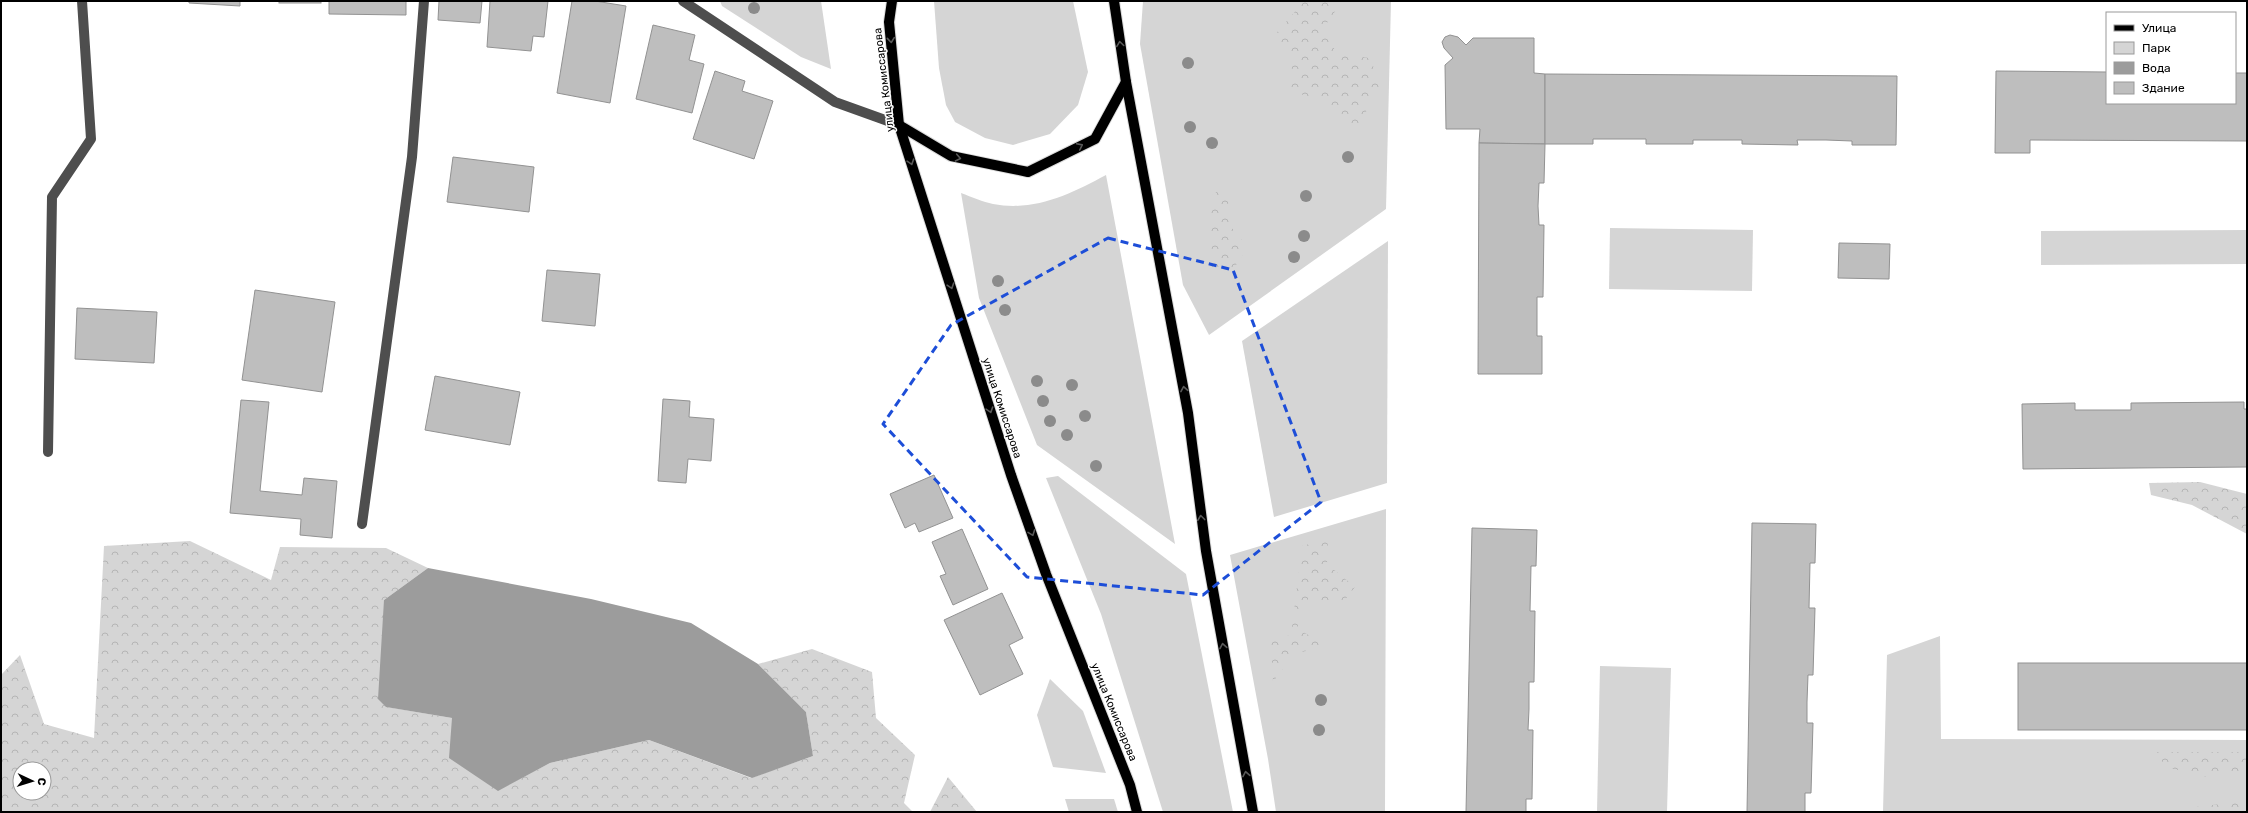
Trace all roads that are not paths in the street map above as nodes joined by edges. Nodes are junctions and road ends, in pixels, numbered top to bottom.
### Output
1 (82, 1) edge
2 (424, 1) edge
3 (683, 1) edge
4 (892, 1) edge
5 (1114, 1) edge
6 (1126, 82) junction
7 (899, 125) junction
8 (48, 452) dead end
9 (362, 524) dead end
10 (1137, 812) edge
11 (1253, 812) edge

1 - 8 street
2 - 9 street
3 - 7 street
4 -> 7 main road, улица Комиссарова
6 -> 5 main road
7 -> 6 main road
11 -> 6 main road
7 -> 10 main road, улица Комиссарова

